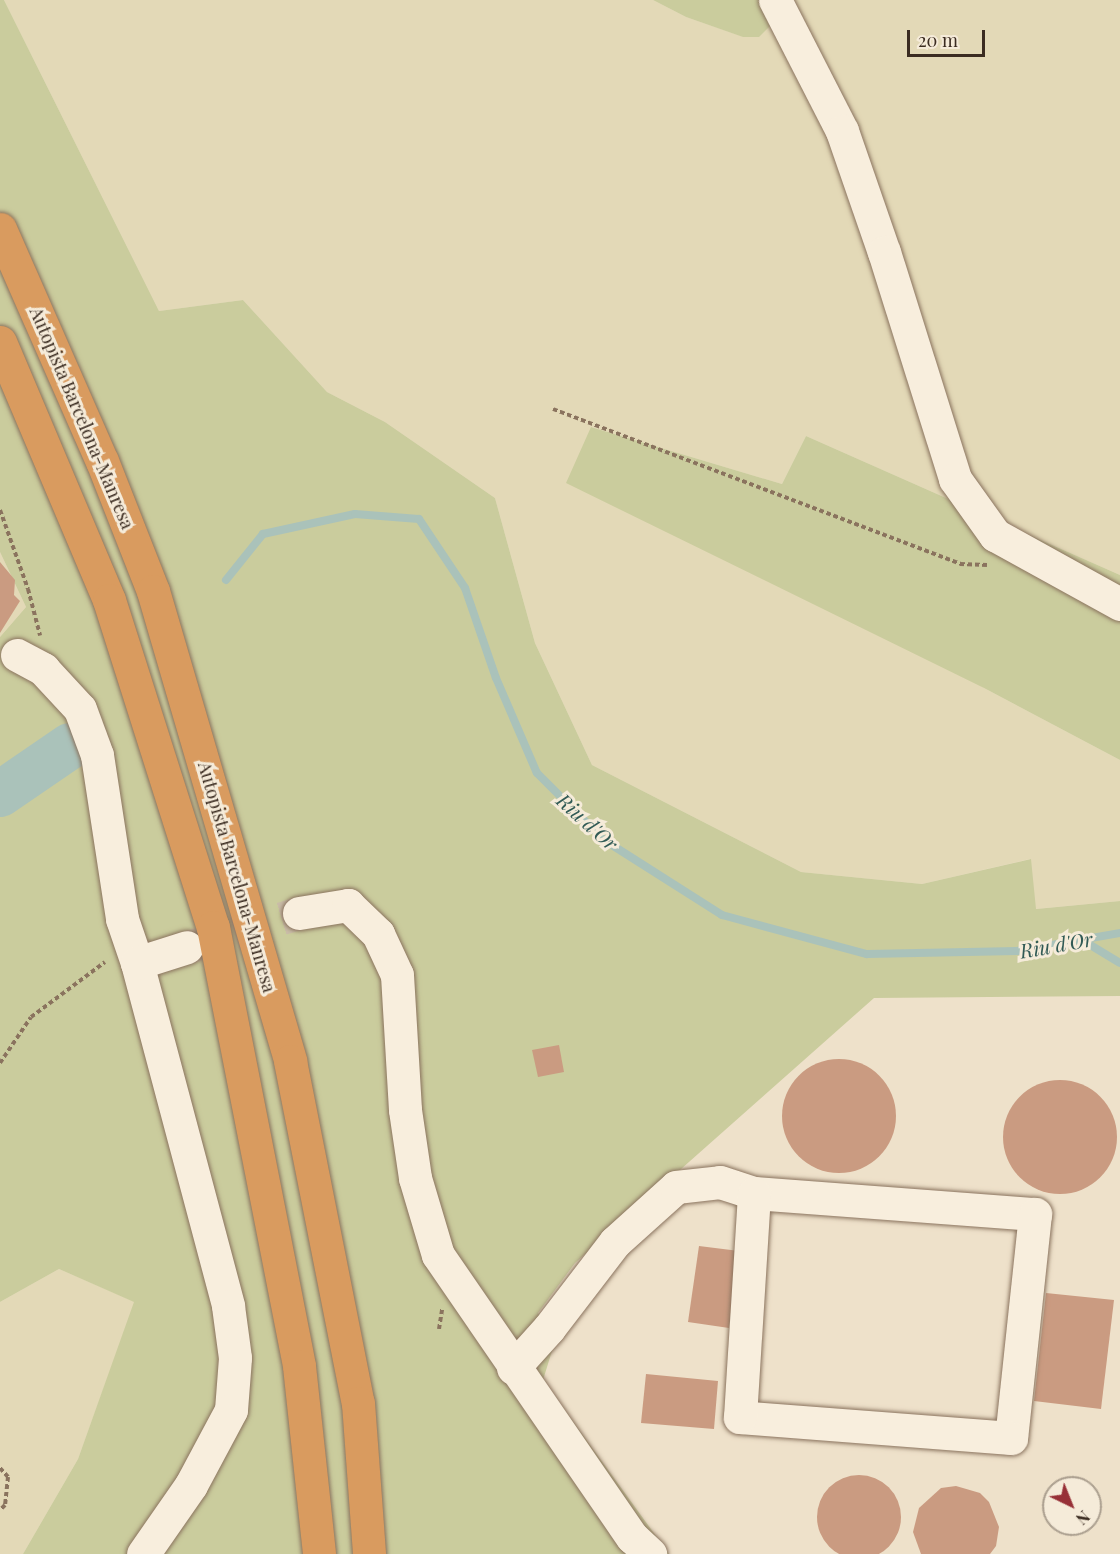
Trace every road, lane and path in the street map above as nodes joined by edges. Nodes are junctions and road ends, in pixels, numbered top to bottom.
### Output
1 (775, 0) edge
2 (0, 229) edge
3 (0, 342) edge
4 (553, 409) dead end
5 (0, 510) edge
6 (1018, 548) junction
7 (1120, 604) edge
8 (30, 662) joint
9 (299, 914) tunnel mouth
10 (187, 947) tunnel mouth
11 (135, 955) junction
12 (0, 1063) edge
13 (753, 1194) junction
14 (513, 1368) junction
15 (0, 1468) edge
16 (0, 1510) edge
17 (143, 1554) edge
18 (319, 1554) edge
19 (369, 1554) edge
20 (650, 1554) edge

1 - 6 street
2 - 19 highway, Autopista Barcelona-Manresa
3 - 18 highway, Autopista Barcelona-Manresa
4 - 6 path
5 - 8 path
6 - 7 street
8 - 11 street
9 - 14 street
10 - 11 street
11 - 12 path
11 - 17 street
13 - 13 street
13 - 14 street
14 - 20 street
15 - 16 path

